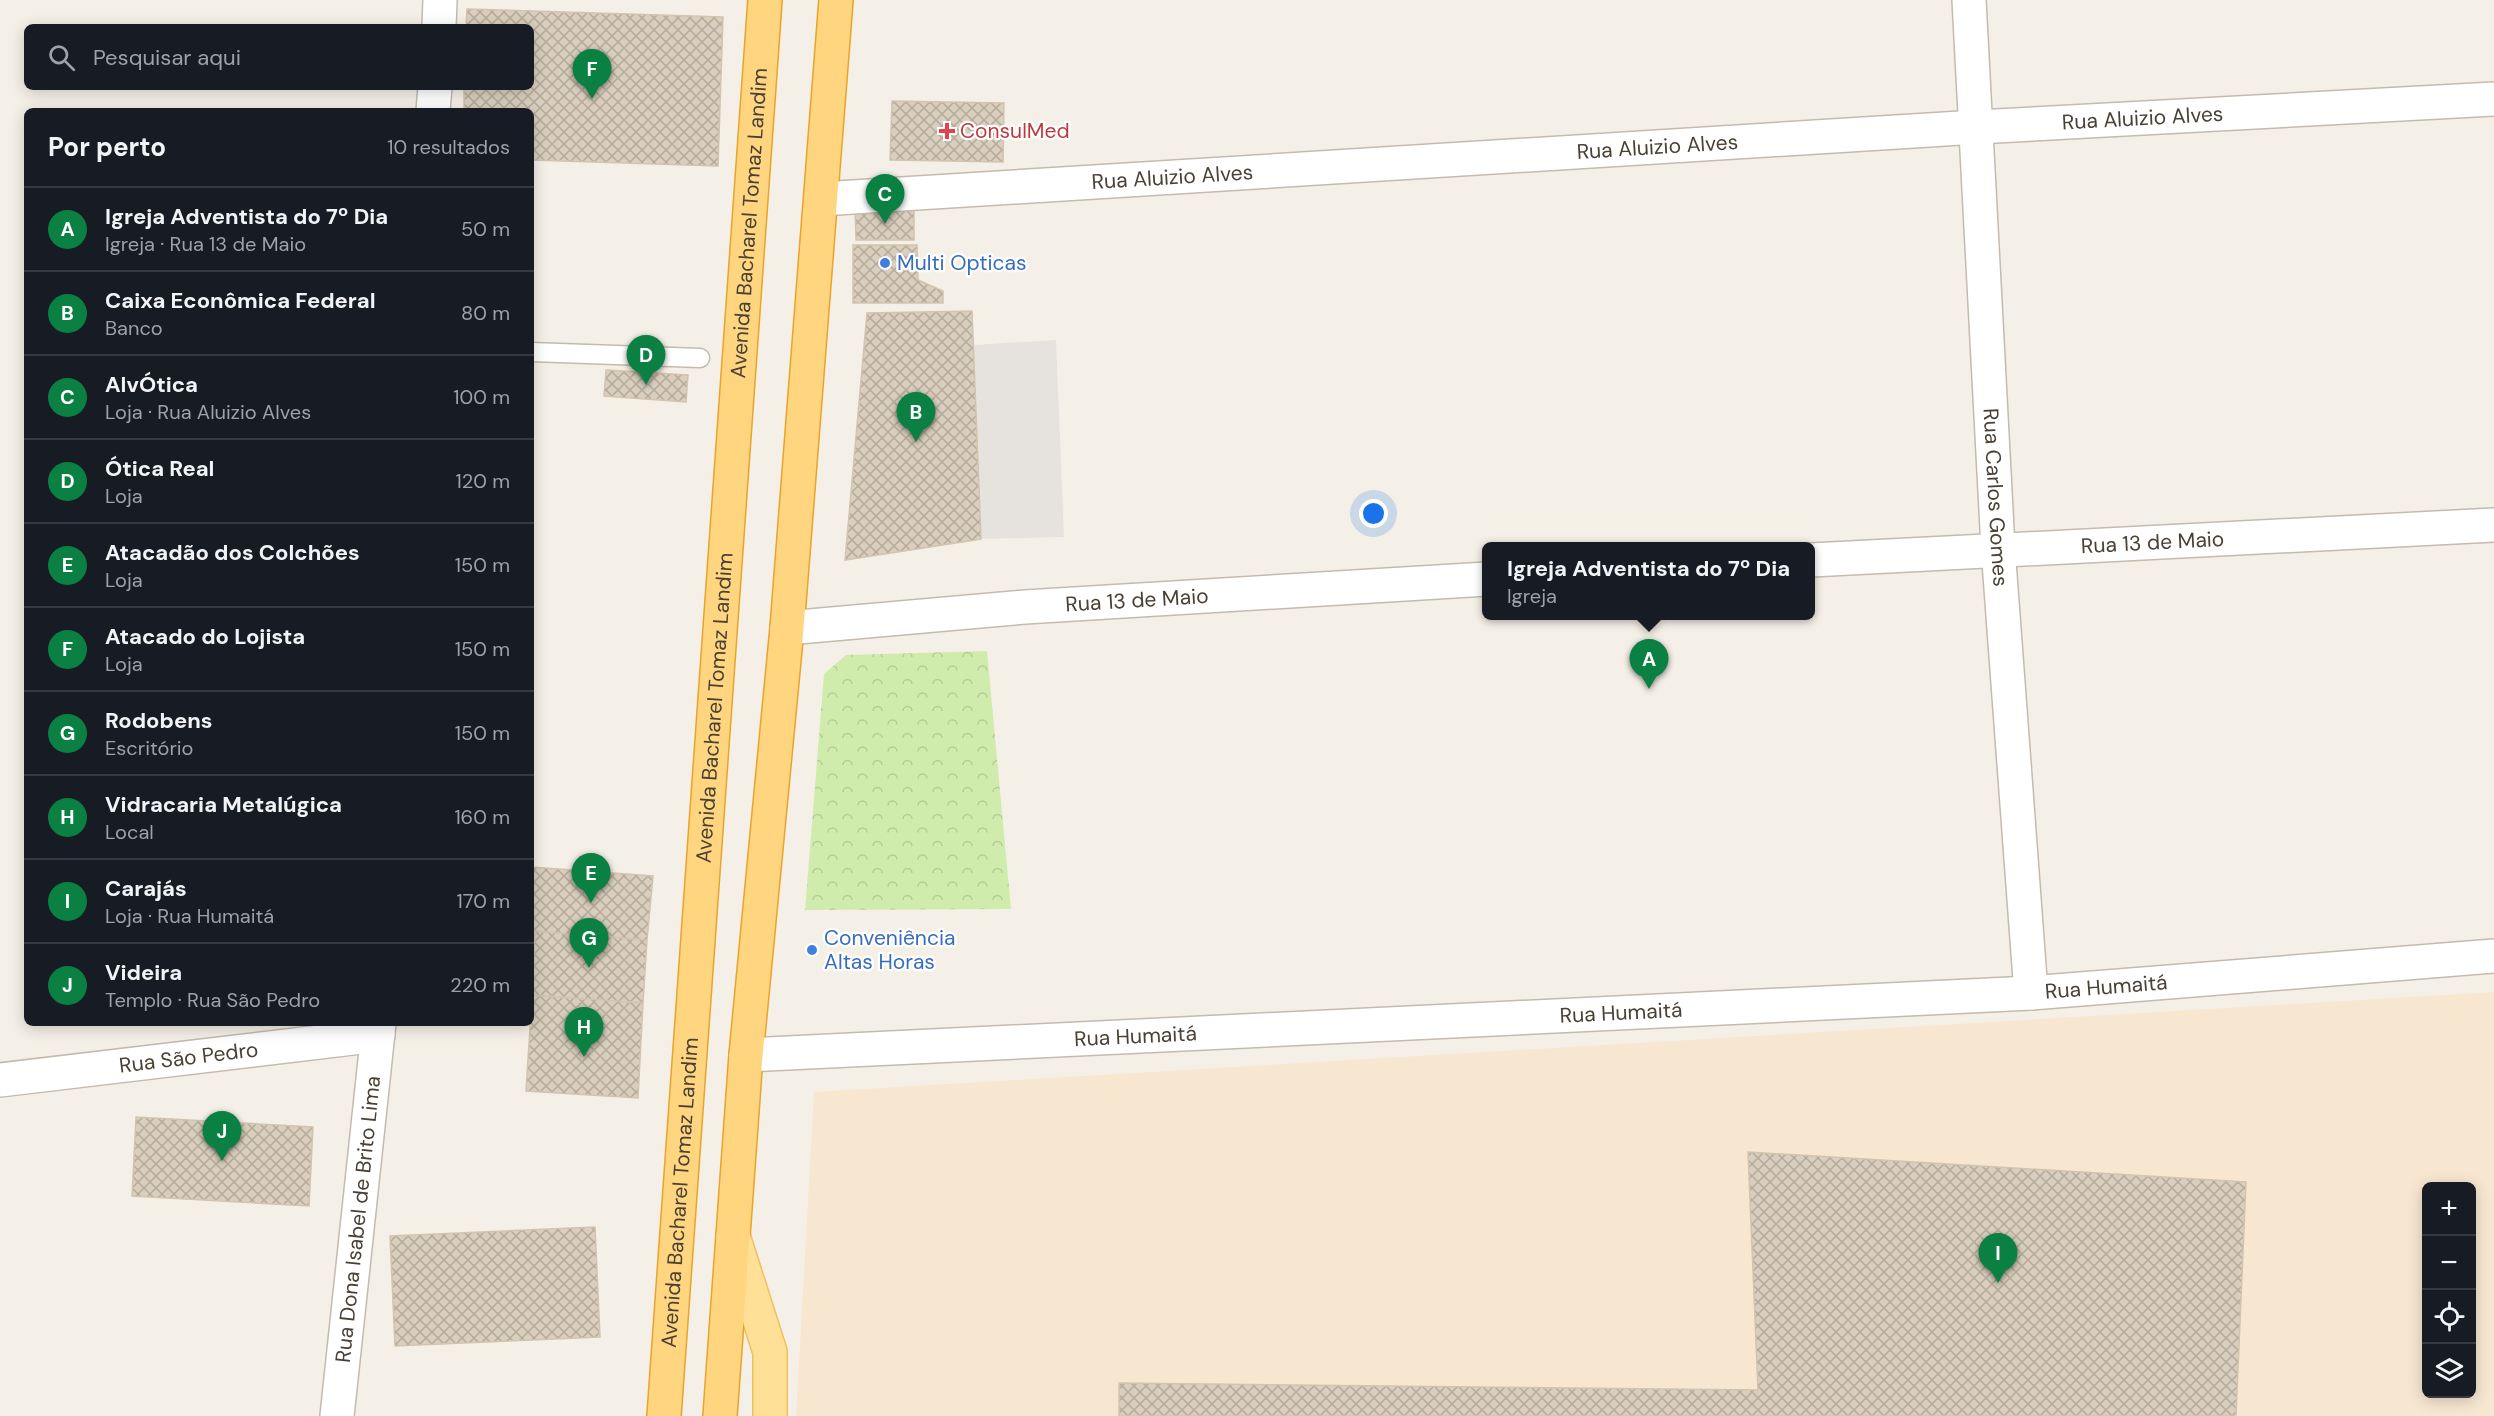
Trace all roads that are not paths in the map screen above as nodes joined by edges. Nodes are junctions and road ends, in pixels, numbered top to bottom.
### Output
1 (440, 0) edge
2 (765, 0) edge
3 (836, 0) edge
4 (1969, 0) edge
5 (439, 24) edge
6 (435, 90) edge
7 (2494, 99) edge
8 (433, 108) edge
9 (1977, 127) junction
10 (821, 198) junction
11 (534, 352) edge
12 (700, 358) dead end
13 (2494, 525) edge
14 (1998, 548) junction
15 (1815, 560) edge
16 (1482, 579) edge
17 (787, 628) junction
18 (2494, 956) edge
19 (2031, 993) junction
20 (378, 1029) edge
21 (746, 1055) junction
22 (0, 1080) edge
23 (733, 1234) junction
24 (337, 1416) edge
25 (664, 1416) edge
26 (720, 1416) edge
27 (770, 1416) edge

1 - 5 street
2 - 25 highway, Avenida Bacharel Tomaz Landim
3 - 10 highway
4 - 9 street, Rua Carlos Gomes
6 - 8 street
7 - 9 street, Rua Aluizio Alves
9 - 10 street, Rua Aluizio Alves
9 - 14 street, Rua Carlos Gomes
10 - 17 highway
11 - 12 lane
13 - 14 street, Rua 13 de Maio
14 - 15 street, Rua 13 de Maio
14 - 19 street, Rua Carlos Gomes
16 - 17 street, Rua 13 de Maio
17 - 21 highway
18 - 19 street, Rua Humaitá
19 - 21 street, Rua Humaitá
20 - 22 street, Rua São Pedro
20 - 24 street, Rua Dona Isabel de Brito Lima
21 - 23 highway
23 - 26 highway
23 - 27 main road

